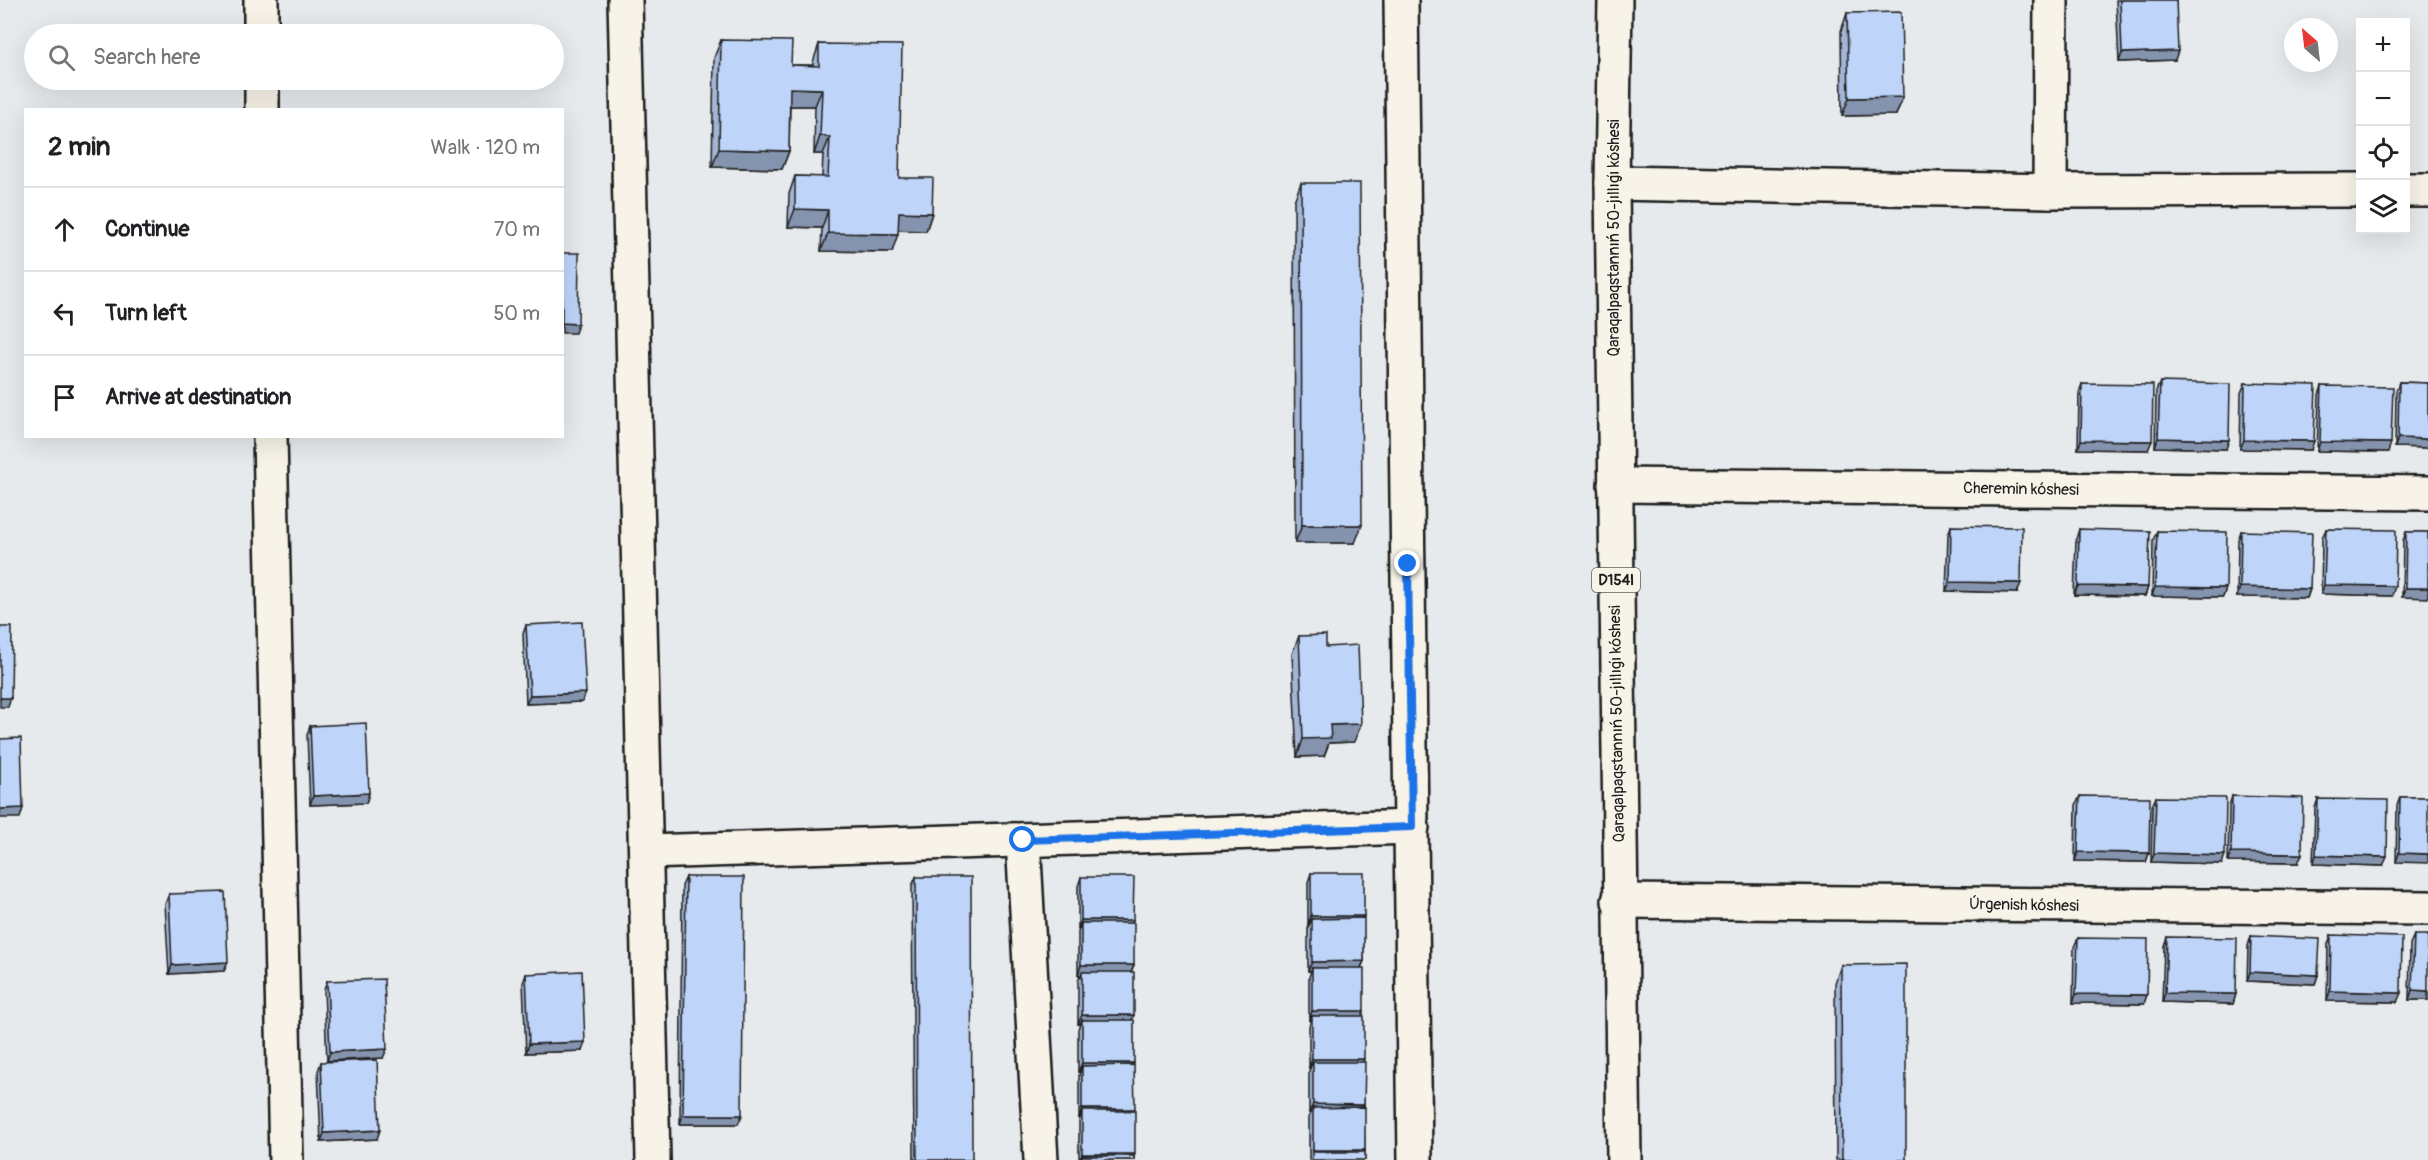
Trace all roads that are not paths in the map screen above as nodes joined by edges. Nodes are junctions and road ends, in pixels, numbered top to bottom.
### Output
1 (261, 0) edge
2 (625, 0) edge
3 (1401, 0) edge
4 (1615, 0) edge
5 (2051, 0) edge
6 (261, 24) edge
7 (261, 90) edge
8 (262, 108) edge
9 (1612, 183) junction
10 (2050, 190) junction
11 (2356, 190) edge
12 (2410, 190) edge
13 (2428, 190) edge
14 (270, 438) edge
15 (1615, 485) junction
16 (2428, 493) edge
17 (1412, 827) junction
18 (1023, 840) junction
19 (646, 852) junction
20 (1619, 901) junction
21 (2428, 908) edge
22 (286, 1160) edge
23 (653, 1160) edge
24 (1041, 1160) edge
25 (1415, 1160) edge
26 (1624, 1160) edge

1 - 6 street
2 - 19 street
3 - 17 street
4 - 9 street, Qaraqalpaqstannıń 50-jıllıǵı kóshesi / D154l
5 - 10 street
7 - 8 street
9 - 10 street
9 - 15 street, Qaraqalpaqstannıń 50-jıllıǵı kóshesi / D154l
10 - 11 street
12 - 13 street
14 - 22 street
15 - 16 street, Cheremin kóshesi
15 - 20 street, Qaraqalpaqstannıń 50-jıllıǵı kóshesi / D154l
17 - 18 street
17 - 25 street
18 - 19 street
18 - 24 street
19 - 23 street
20 - 21 street, Úrgenish kóshesi
20 - 26 street, Qaraqalpaqstannıń 50-jıllıǵı kóshesi / D154l

